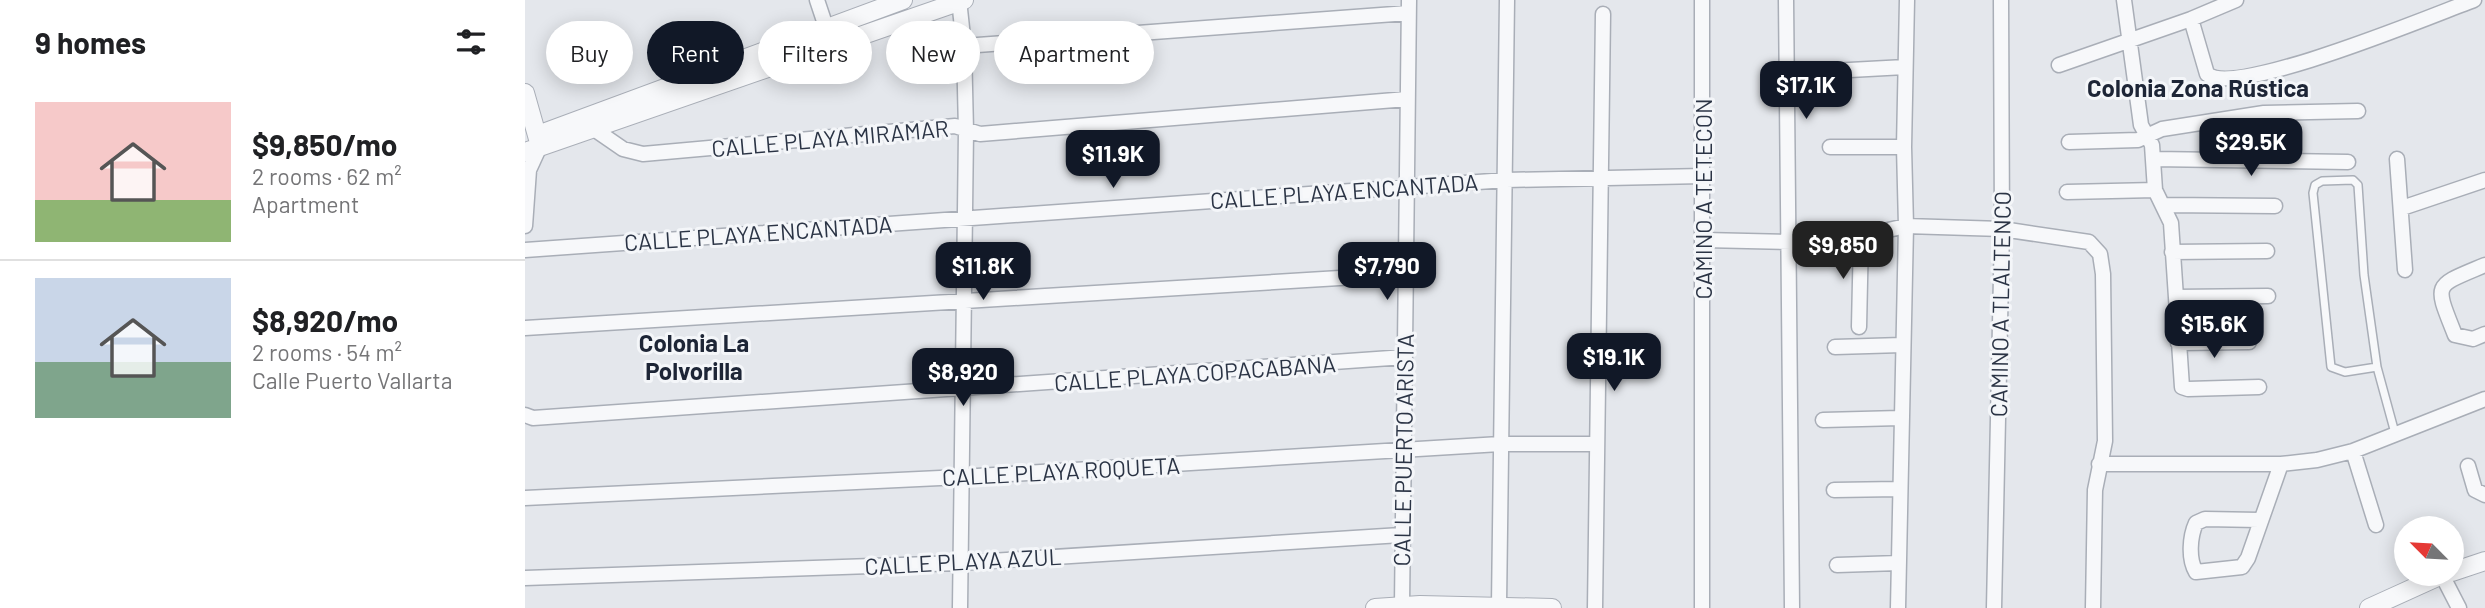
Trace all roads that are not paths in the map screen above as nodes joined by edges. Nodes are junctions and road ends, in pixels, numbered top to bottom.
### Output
1 (817, 0) edge
2 (903, 0) edge
3 (961, 0) edge
4 (1507, 0) edge
5 (1702, 0) edge
6 (1786, 0) edge
7 (1907, 0) edge
8 (2001, 0) edge
9 (2124, 0) edge
10 (2236, 0) edge
11 (2474, 0) edge
12 (1409, 7) edge
13 (1604, 14) dead end
14 (2191, 19) junction
15 (824, 21) edge
16 (843, 21) edge
17 (962, 21) edge
18 (872, 26) edge
19 (2129, 42) junction
20 (980, 45) edge
21 (758, 62) edge
22 (2059, 65) dead end
23 (1905, 67) junction
24 (1831, 71) dead end
25 (965, 84) edge
26 (675, 92) junction
27 (525, 93) edge
28 (1407, 99) junction
29 (2358, 111) dead end
30 (594, 129) junction
31 (966, 131) junction
32 (2148, 136) junction
33 (2069, 142) dead end
34 (1830, 147) dead end
35 (1904, 147) junction
36 (531, 150) edge
37 (2154, 159) junction
38 (2397, 159) dead end
39 (2349, 162) dead end
40 (1703, 176) junction
41 (1601, 178) junction
42 (1506, 180) junction
43 (2485, 180) edge
44 (1407, 186) junction
45 (2155, 190) junction
46 (2067, 192) dead end
47 (2165, 205) junction
48 (2275, 206) dead end
49 (2402, 208) junction
50 (966, 218) junction
51 (525, 226) edge
52 (1906, 226) junction
53 (2002, 229) junction
54 (1861, 236) junction
55 (1704, 240) junction
56 (1790, 242) junction
57 (525, 250) edge
58 (2267, 251) dead end
59 (2172, 252) junction
60 (2485, 265) edge
61 (2405, 270) dead end
62 (1405, 274) junction
63 (2267, 296) dead end
64 (2176, 297) junction
65 (966, 299) junction
66 (1859, 327) dead end
67 (525, 328) edge
68 (2485, 334) edge
69 (2249, 342) dead end
70 (2178, 343) junction
71 (1902, 345) junction
72 (1835, 347) dead end
73 (1405, 357) junction
74 (2377, 367) junction
75 (2259, 387) dead end
76 (964, 390) junction
77 (2485, 399) edge
78 (525, 415) edge
79 (1900, 418) junction
80 (1823, 420) dead end
81 (2395, 433) junction
82 (1500, 444) junction
83 (1596, 444) junction
84 (1402, 451) junction
85 (2353, 451) junction
86 (2099, 464) junction
87 (2280, 464) junction
88 (2468, 466) dead end
89 (961, 477) junction
90 (1898, 489) junction
91 (1834, 490) dead end
92 (2485, 495) edge
93 (525, 498) edge
94 (2259, 520) junction
95 (2376, 525) dead end
96 (1401, 535) junction
97 (2485, 561) edge
98 (959, 563) junction
99 (1899, 563) junction
100 (1837, 565) dead end
101 (2464, 568) edge
102 (525, 578) edge
103 (2421, 586) edge
104 (2449, 586) edge
105 (2388, 604) edge
106 (1499, 605) junction
107 (1414, 606) edge
108 (960, 608) edge
109 (1375, 608) edge
110 (1552, 608) edge
111 (1595, 608) edge
112 (1702, 608) edge
113 (1792, 608) edge
114 (1898, 608) edge
115 (1994, 608) edge
116 (2092, 608) edge
117 (2369, 608) edge
118 (2459, 608) edge

1 - 15 street
2 - 16 street
3 - 17 street
3 - 18 street
4 - 42 street
5 - 40 street, CAMINO A TETECON
6 - 56 street
7 - 23 street
8 - 53 street, CAMINO A TLALTENCO
9 - 19 street
10 - 14 street
11 - 14 street
12 - 20 street
12 - 28 street, CALLE PUERTO ARISTA
13 - 41 street
14 - 19 street
19 - 22 street
19 - 32 street
21 - 26 street
23 - 24 street
23 - 35 street
25 - 31 street
26 - 30 street
26 - 36 street
27 - 36 street
28 - 31 street, CALLE PLAYA MIRAMAR
28 - 44 street, CALLE PUERTO ARISTA
29 - 32 street
30 - 31 street, CALLE PLAYA MIRAMAR
30 - 36 street
31 - 50 street
32 - 33 street
32 - 37 street
34 - 35 street
35 - 52 street
36 - 51 street
37 - 39 street
37 - 45 street
38 - 49 street
40 - 41 street, CALLE PLAYA ENCANTADA
40 - 55 street, CAMINO A TETECON
41 - 42 street, CALLE PLAYA ENCANTADA
41 - 83 street
42 - 44 street, CALLE PLAYA ENCANTADA
42 - 82 street
43 - 49 street
44 - 50 street, CALLE PLAYA ENCANTADA
44 - 62 street, CALLE PUERTO ARISTA
45 - 46 street
45 - 47 street
47 - 48 street
47 - 59 street
49 - 61 street
50 - 57 street, CALLE PLAYA ENCANTADA
50 - 65 street
52 - 53 street
52 - 54 street
52 - 71 street
53 - 86 street
53 - 115 street, CAMINO A TLALTENCO
54 - 56 street
54 - 66 street
55 - 56 street
55 - 112 street, CAMINO A TETECON
56 - 113 street
58 - 59 street
59 - 64 street
60 - 68 street
62 - 65 street
62 - 73 street, CALLE PUERTO ARISTA
63 - 64 street
64 - 70 street
65 - 67 street
65 - 76 street
69 - 70 street
70 - 75 street
71 - 72 street
71 - 79 street
73 - 76 street, CALLE PLAYA COPACABANA
73 - 84 street, CALLE PUERTO ARISTA
74 - 74 lane
74 - 81 lane
76 - 78 street, CALLE PLAYA COPACABANA
76 - 89 street
77 - 81 street
79 - 80 street
79 - 90 street
81 - 85 street
82 - 83 street, CALLE PLAYA ROQUETA
82 - 84 street, CALLE PLAYA ROQUETA
82 - 106 street
83 - 111 street
84 - 89 street, CALLE PLAYA ROQUETA
84 - 96 street, CALLE PUERTO ARISTA
85 - 87 street
85 - 95 street
86 - 87 street
86 - 116 street
87 - 94 street
88 - 92 street
89 - 93 street, CALLE PLAYA ROQUETA
89 - 98 street
90 - 91 street
90 - 99 street
94 - 94 street
96 - 98 street, CALLE PLAYA AZUL
96 - 107 street, CALLE PUERTO ARISTA
97 - 101 street
98 - 102 street, CALLE PLAYA AZUL
98 - 108 street
99 - 100 street
99 - 114 street
103 - 105 street
104 - 118 street
105 - 117 street
106 - 107 street
106 - 110 street
107 - 109 street

